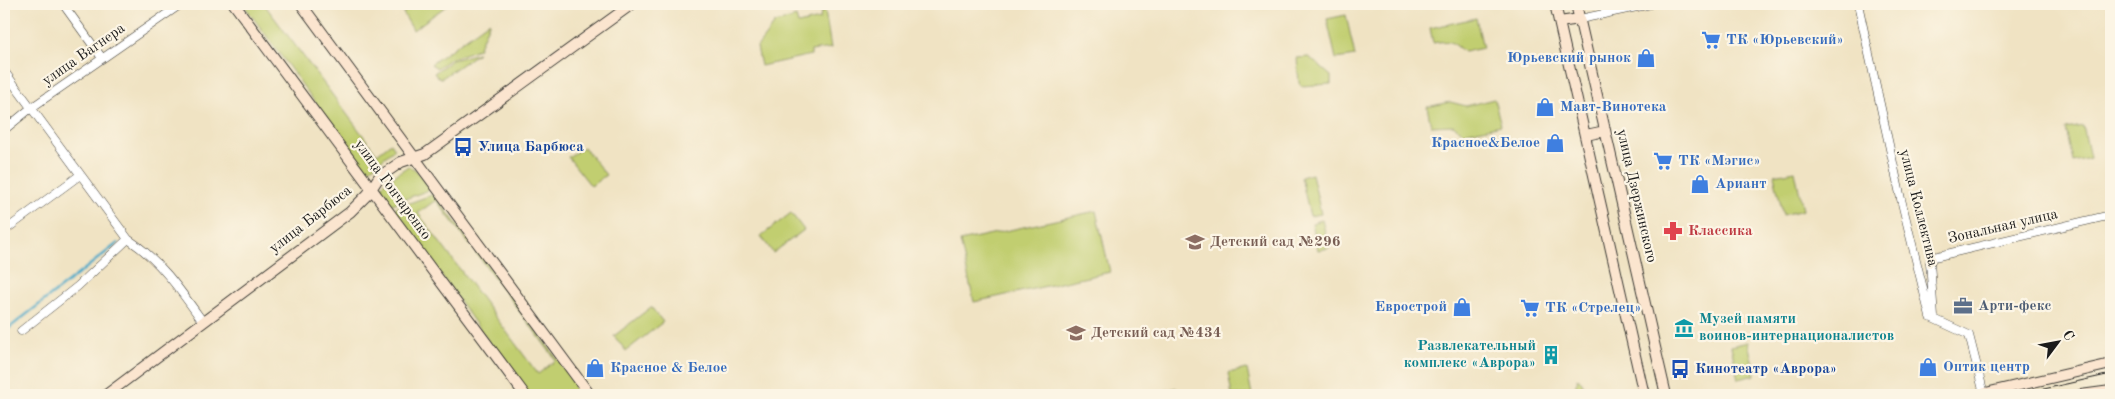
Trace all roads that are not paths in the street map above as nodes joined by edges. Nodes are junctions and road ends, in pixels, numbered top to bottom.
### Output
1 (63, 4) edge
2 (181, 4) edge
3 (234, 4) edge
4 (301, 4) edge
5 (632, 4) edge
6 (1555, 4) edge
7 (1576, 4) edge
8 (1651, 4) edge
9 (1858, 4) edge
10 (1580, 19) junction
11 (1560, 22) junction
12 (102, 58) junction
13 (4, 71) edge
14 (31, 108) junction
15 (4, 130) edge
16 (1605, 131) junction
17 (1586, 135) junction
18 (414, 158) junction
19 (80, 175) junction
20 (372, 189) junction
21 (2111, 215) edge
22 (4, 231) edge
23 (128, 239) junction
24 (1934, 319) junction
25 (203, 322) junction
26 (21, 331) dead end
27 (2111, 364) edge
28 (2111, 391) edge
29 (1980, 394) edge
30 (106, 395) edge
31 (525, 395) edge
32 (590, 395) edge
33 (1644, 395) edge
34 (1666, 395) edge
35 (2081, 395) edge

1 - 12 street
2 - 12 street, улица Вагнера
3 - 20 street, улица Гончаренко
4 - 18 street
5 - 18 street, улица Барбюса
6 - 11 street
7 - 10 street, улица Дзержинского
8 - 10 street
9 - 24 street, улица Коллектива
10 - 11 street
10 - 16 street, улица Дзержинского
11 - 17 street
12 - 14 street, улица Вагнера
13 - 14 street
14 - 15 street, улица Вагнера
14 - 19 street
16 - 17 street
16 - 34 street, улица Дзержинского
17 - 33 street
18 - 20 street, улица Барбюса
18 - 32 street
19 - 22 street
19 - 23 street
20 - 25 street, улица Барбюса
20 - 31 street, улица Гончаренко
21 - 24 street, Зональная улица
23 - 25 street
23 - 26 street
24 - 29 street
25 - 30 street, улица Барбюса
27 - 29 street
28 - 35 street

